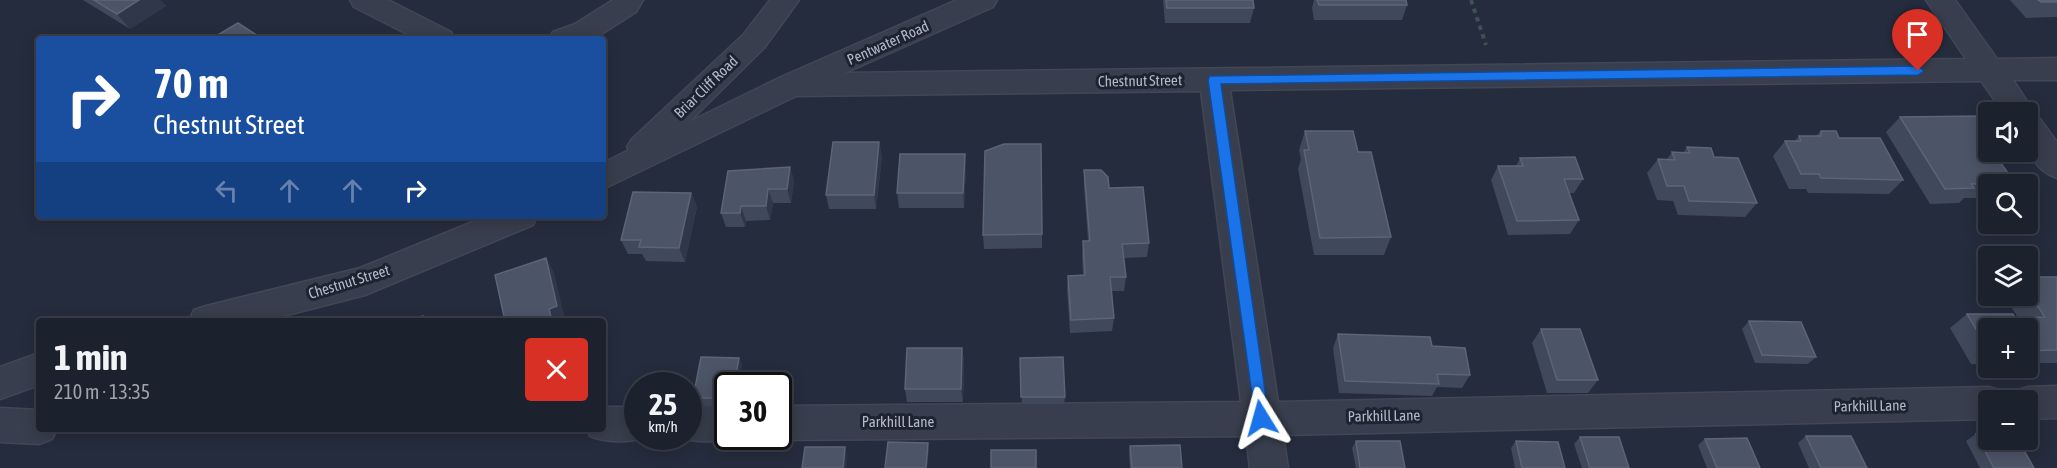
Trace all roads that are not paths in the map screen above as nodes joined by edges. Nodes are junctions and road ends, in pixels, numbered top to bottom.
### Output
1 (364, 0) edge
2 (630, 0) edge
3 (785, 0) edge
4 (983, 0) edge
5 (1940, 0) edge
6 (435, 36) edge
7 (571, 36) edge
8 (2057, 69) edge
9 (1988, 70) junction
10 (1214, 80) junction
11 (792, 85) junction
12 (2012, 102) edge
13 (2038, 140) edge
14 (2057, 166) edge
15 (612, 172) edge
16 (514, 219) edge
17 (218, 318) edge
18 (36, 370) edge
19 (0, 383) edge
20 (2038, 402) edge
21 (2057, 402) edge
22 (1978, 403) edge
23 (1261, 418) junction
24 (792, 423) edge
25 (606, 424) edge
26 (624, 424) edge
27 (0, 425) edge
28 (36, 427) edge
29 (1269, 468) edge

1 - 6 street
2 - 7 street
3 - 15 street, Briar Cliff Road
4 - 11 street, Pentwater Road
5 - 9 street
8 - 9 street, Chestnut Street
9 - 10 street, Chestnut Street
9 - 12 street
10 - 11 street, Chestnut Street
10 - 23 street
11 - 15 street, Chestnut Street
13 - 14 street
16 - 17 street, Chestnut Street
18 - 19 street
20 - 21 street
22 - 23 street, Parkhill Lane
23 - 24 street, Parkhill Lane
23 - 29 street
25 - 26 street
27 - 28 street

